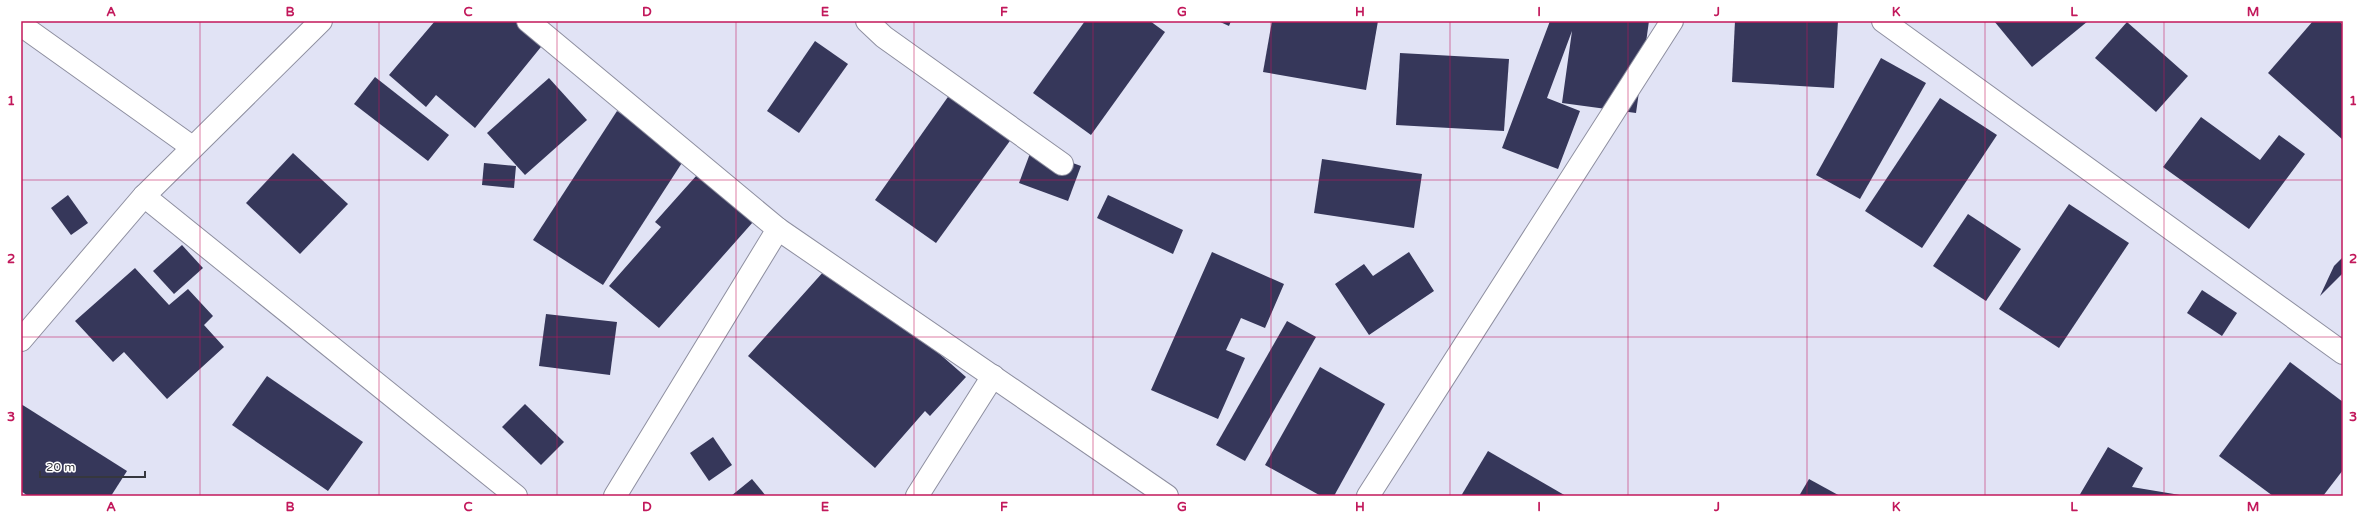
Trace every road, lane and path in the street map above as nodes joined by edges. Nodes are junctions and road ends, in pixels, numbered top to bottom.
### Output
1 (321, 21) edge
2 (528, 21) edge
3 (867, 21) edge
4 (1672, 21) edge
5 (1883, 21) edge
6 (21, 25) edge
7 (192, 147) junction
8 (1062, 164) dead end
9 (144, 196) junction
10 (778, 229) junction
11 (21, 340) edge
12 (2343, 353) edge
13 (993, 376) junction
14 (1161, 494) edge
15 (516, 496) edge
16 (615, 496) edge
17 (917, 496) edge
18 (1368, 496) edge

1 - 7 street
2 - 10 street
3 - 8 street
4 - 18 street
5 - 12 street
6 - 7 street
7 - 9 street
9 - 11 street
9 - 15 street
10 - 13 street
10 - 16 street
13 - 14 street
13 - 17 street

